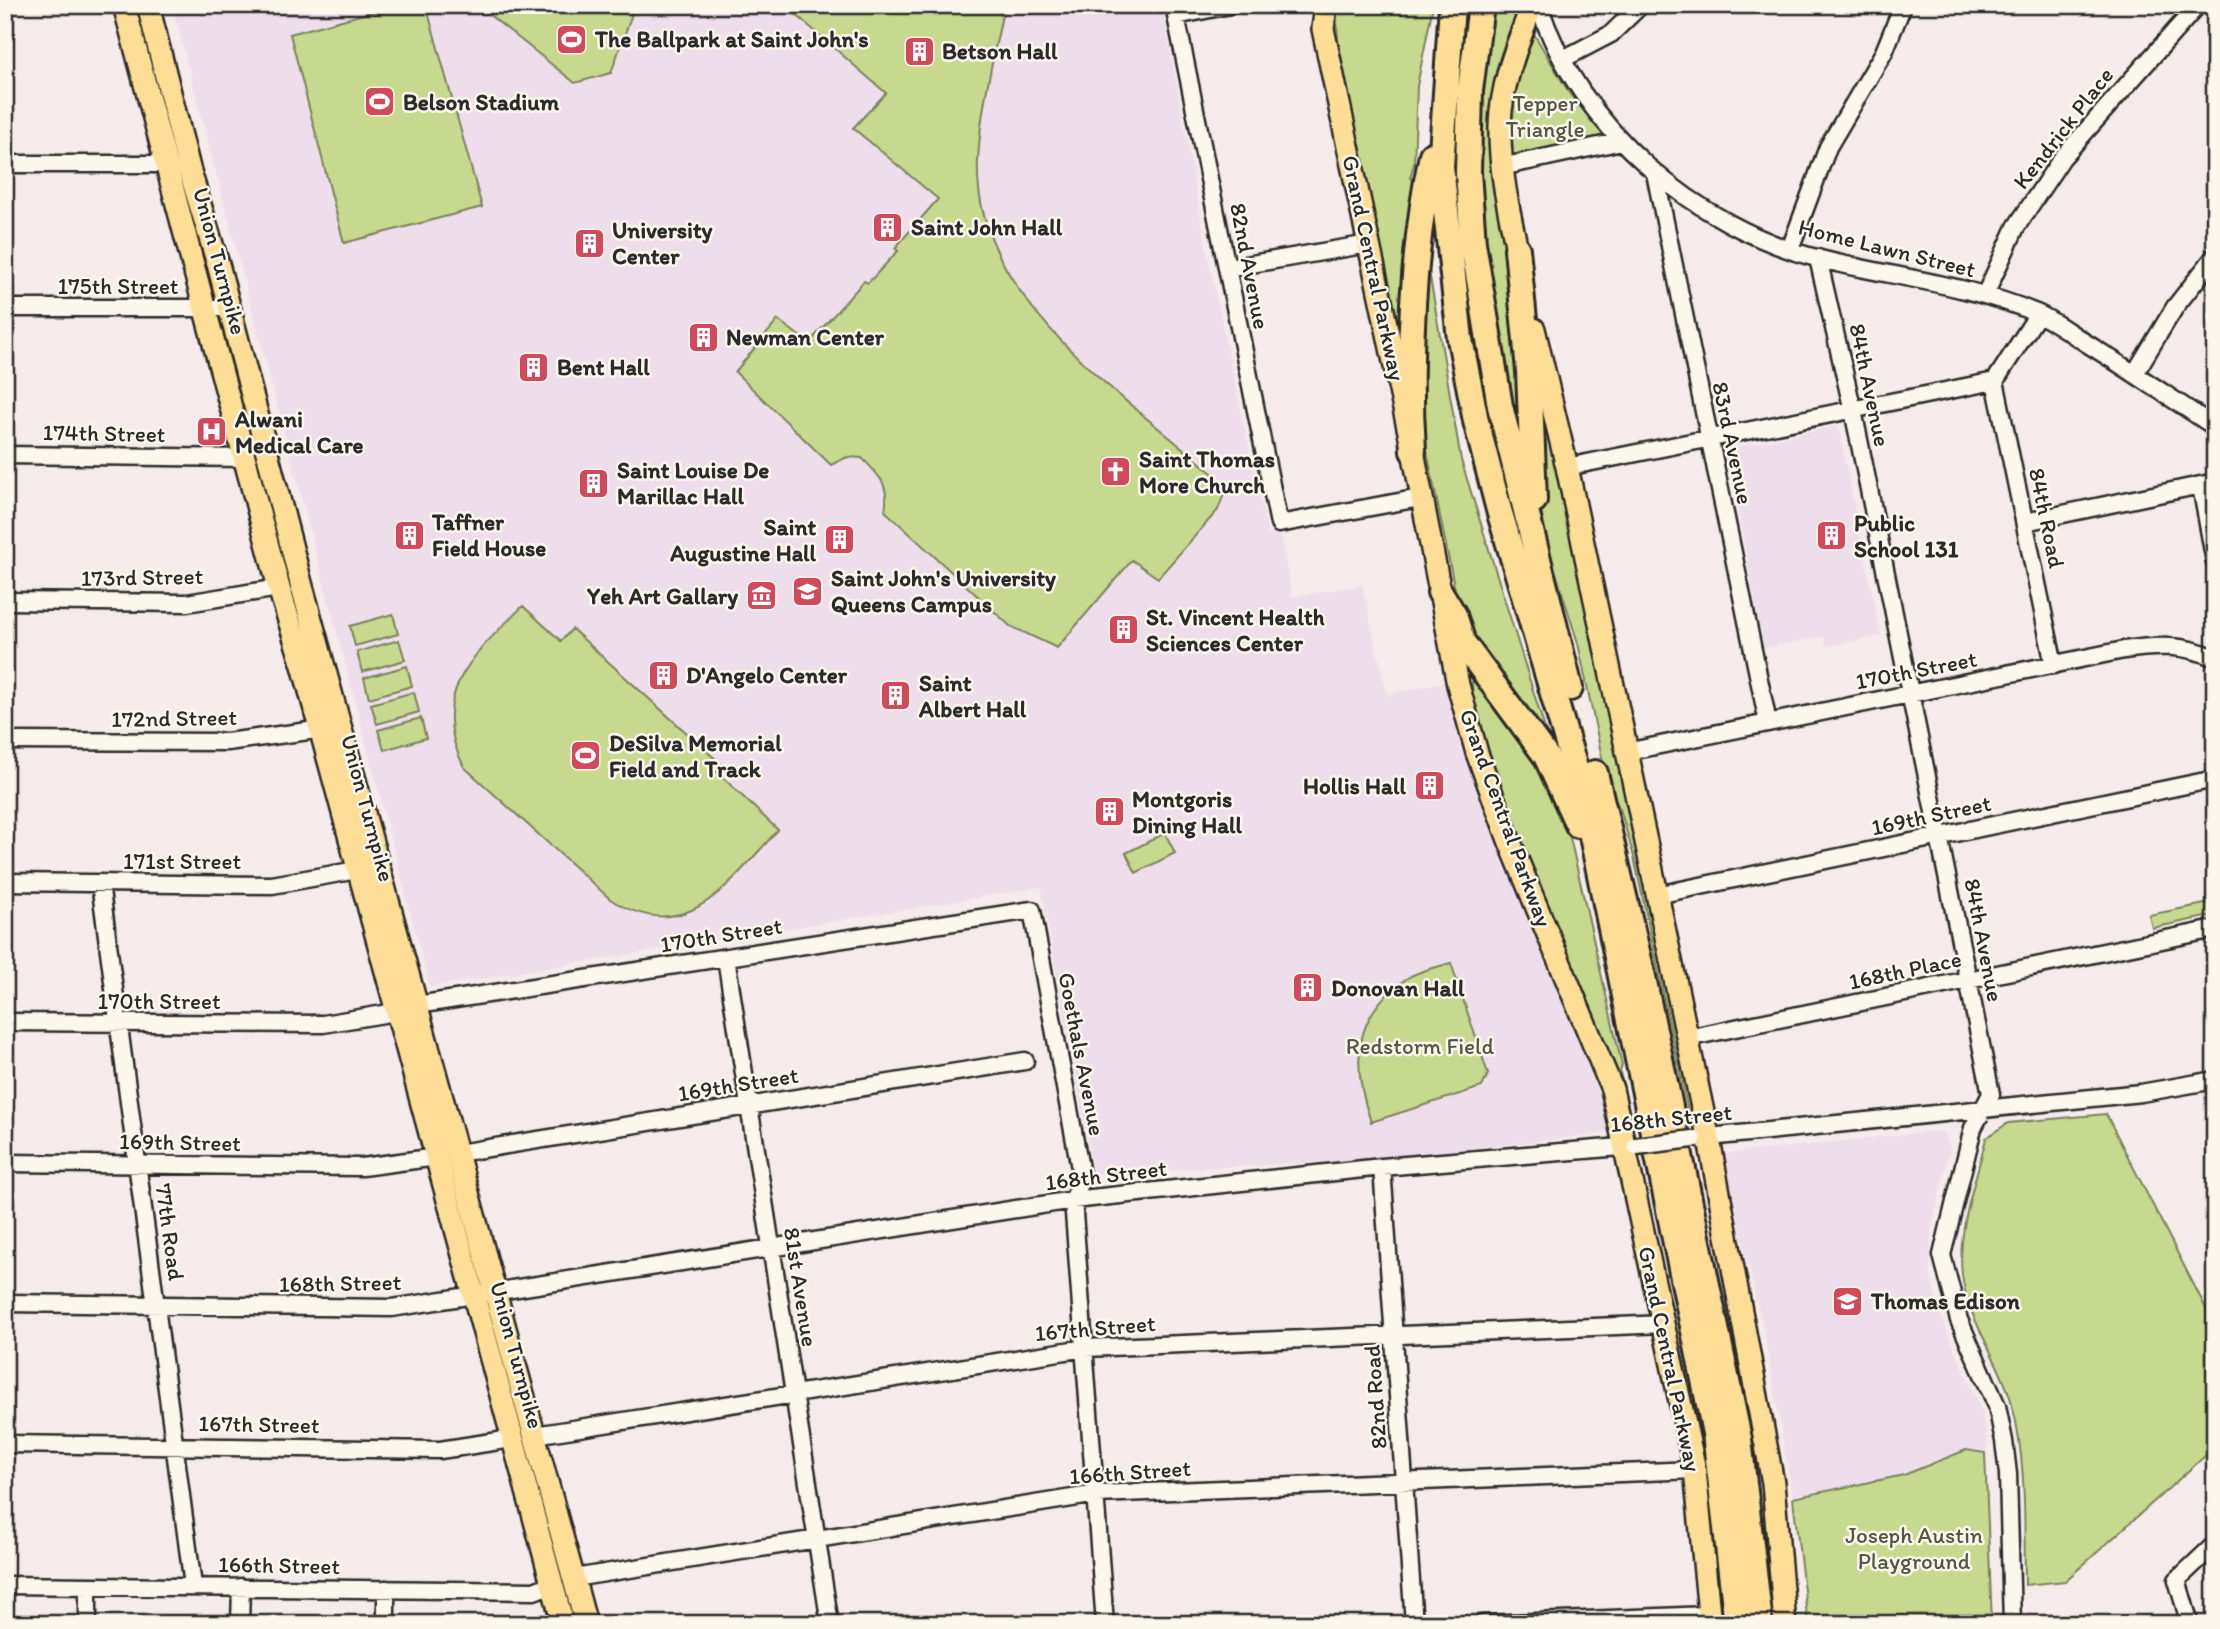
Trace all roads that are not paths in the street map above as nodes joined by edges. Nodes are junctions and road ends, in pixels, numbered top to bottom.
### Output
1 (124, 5) edge
2 (148, 5) edge
3 (1230, 5) edge
4 (1318, 5) edge
5 (1326, 5) edge
6 (1452, 5) edge
7 (1532, 5) edge
8 (1539, 5) edge
9 (1642, 5) edge
10 (1903, 5) edge
11 (2198, 5) edge
12 (1481, 8) edge
13 (1323, 29) junction
14 (1563, 60) junction
15 (1445, 89) junction
16 (1622, 141) junction
17 (5, 164) edge
18 (166, 164) junction
19 (1501, 167) junction
20 (1656, 173) junction
21 (1369, 244) junction
22 (1517, 249) junction
23 (1790, 249) junction
24 (2215, 256) edge
25 (1818, 258) junction
26 (1227, 268) junction
27 (1986, 295) junction
28 (230, 308) junction
29 (5, 309) edge
30 (206, 310) junction
31 (2039, 314) junction
32 (2135, 373) junction
33 (1995, 381) junction
34 (1852, 408) junction
35 (2215, 428) edge
36 (1709, 437) junction
37 (1413, 452) junction
38 (5, 455) edge
39 (245, 458) junction
40 (1567, 467) junction
41 (2208, 484) edge
42 (1420, 498) junction
43 (2025, 522) junction
44 (1538, 552) junction
45 (2215, 562) edge
46 (279, 588) junction
47 (1440, 592) junction
48 (5, 601) edge
49 (2215, 658) edge
50 (2054, 665) junction
51 (1911, 694) junction
52 (1768, 723) junction
53 (342, 725) junction
54 (320, 730) junction
55 (5, 741) edge
56 (1626, 752) junction
57 (2215, 779) edge
58 (1940, 836) junction
59 (358, 870) junction
60 (1597, 872) junction
61 (5, 882) edge
62 (100, 884) junction
63 (1657, 895) junction
64 (1032, 910) joint
65 (2215, 929) edge
66 (726, 958) junction
67 (1969, 979) junction
68 (417, 1005) junction
69 (396, 1012) junction
70 (5, 1022) edge
71 (120, 1023) junction
72 (1687, 1038) junction
73 (1025, 1061) dead end
74 (2215, 1080) edge
75 (748, 1106) junction
76 (1982, 1108) junction
77 (1700, 1138) junction
78 (1629, 1146) junction
79 (447, 1155) junction
80 (5, 1163) edge
81 (138, 1165) junction
82 (1382, 1167) junction
83 (1073, 1200) junction
84 (772, 1250) junction
85 (496, 1292) junction
86 (474, 1295) junction
87 (5, 1303) edge
88 (158, 1306) junction
89 (1665, 1324) junction
90 (1394, 1334) junction
91 (1085, 1348) junction
92 (794, 1394) junction
93 (535, 1435) junction
94 (512, 1439) junction
95 (5, 1444) edge
96 (177, 1446) junction
97 (1695, 1470) junction
98 (1404, 1480) junction
99 (1097, 1494) junction
100 (817, 1538) junction
101 (2215, 1544) edge
102 (574, 1578) junction
103 (552, 1584) junction
104 (5, 1585) edge
105 (88, 1586) junction
106 (193, 1586) junction
107 (241, 1587) junction
108 (386, 1589) junction
109 (1709, 1620) edge
110 (88, 1624) edge
111 (240, 1624) edge
112 (386, 1624) edge
113 (563, 1624) edge
114 (586, 1624) edge
115 (830, 1624) edge
116 (1105, 1624) edge
117 (1414, 1624) edge
118 (1482, 1624) edge
119 (1737, 1624) edge
120 (1760, 1624) edge
121 (1785, 1624) edge
122 (2012, 1624) edge
123 (2190, 1624) edge

1 - 18 main road, Union Turnpike
2 - 28 main road, Union Turnpike
3 - 26 street, 82nd Avenue
4 - 13 main road
5 - 13 main road, Grand Central Parkway
6 - 15 highway, Grand Central Parkway
7 - 19 main road
8 - 14 street, Home Lawn Street
9 - 14 street
10 - 23 street
11 - 27 street, Kendrick Place
12 - 44 highway
13 - 21 main road, Grand Central Parkway
14 - 16 street, Home Lawn Street
15 - 37 highway
15 - 60 highway, Grand Central Parkway
16 - 19 street
16 - 20 street, Home Lawn Street
17 - 18 street
18 - 30 main road, Union Turnpike
19 - 22 main road
20 - 23 street, Home Lawn Street
20 - 36 street, 83rd Avenue
21 - 26 street
21 - 37 main road, Grand Central Parkway
22 - 40 main road
22 - 44 highway
23 - 25 street, Home Lawn Street
24 - 32 street
25 - 27 street, Home Lawn Street
25 - 34 street, 84th Avenue
26 - 42 street, 82nd Avenue
27 - 31 street, Home Lawn Street
28 - 30 street, 175th Street
28 - 53 main road, Union Turnpike
29 - 30 street, 175th Street
30 - 39 main road, Union Turnpike
31 - 32 street, Home Lawn Street
31 - 33 street
32 - 35 street, Home Lawn Street
33 - 34 street
33 - 43 street, 84th Road
34 - 36 street
34 - 51 street, 84th Avenue
36 - 40 street
36 - 52 street, 83rd Avenue
37 - 42 main road, Grand Central Parkway
38 - 39 street, 174th Street
39 - 46 main road, Union Turnpike
40 - 56 main road
41 - 43 street
41 - 45 street
42 - 47 main road, Grand Central Parkway
43 - 50 street, 84th Road
44 - 120 highway
46 - 48 street, 173rd Street
46 - 54 main road, Union Turnpike
47 - 60 highway
47 - 78 main road, Grand Central Parkway
49 - 50 street, 170th Street
50 - 51 street, 170th Street
51 - 52 street, 170th Street
51 - 58 street, 84th Avenue
52 - 56 street, 170th Street
53 - 54 street, 172nd Street
53 - 68 main road, Union Turnpike
54 - 55 street, 172nd Street
54 - 59 main road, Union Turnpike
56 - 63 main road
57 - 58 street, 169th Street
58 - 63 street, 169th Street
58 - 67 street, 84th Avenue
59 - 62 street, 171st Street
59 - 69 main road, Union Turnpike
60 - 119 highway, Grand Central Parkway
61 - 62 street, 171st Street
62 - 71 street, 77th Road
63 - 72 main road
64 - 66 street, 170th Street
64 - 83 street, Goethals Avenue
65 - 67 street, 168th Place
66 - 68 street, 170th Street
66 - 75 street, 81st Avenue
67 - 72 street, 168th Place
67 - 76 street, 84th Avenue
68 - 79 main road, Union Turnpike
69 - 71 street, 170th Street
69 - 79 main road, Union Turnpike
70 - 71 street, 170th Street
71 - 81 street, 77th Road
72 - 77 main road
73 - 75 street, 169th Street
74 - 76 street, 168th Street
75 - 79 street, 169th Street
75 - 84 street, 81st Avenue
76 - 77 street, 168th Street
76 - 122 street, 84th Avenue
77 - 78 street, 168th Street, bridge
77 - 121 main road
78 - 82 street, 168th Street
78 - 89 main road, Grand Central Parkway
79 - 81 street, 169th Street
79 - 85 main road, Union Turnpike
79 - 86 main road, Union Turnpike
80 - 81 street, 169th Street
81 - 88 street, 77th Road
82 - 83 street, 168th Street
82 - 90 street, 82nd Road
83 - 84 street, 168th Street
83 - 91 street, Goethals Avenue
84 - 85 street, 168th Street
84 - 92 street, 81st Avenue
85 - 86 street, 168th Street
85 - 93 main road, Union Turnpike
86 - 88 street, 168th Street
86 - 94 main road, Union Turnpike
87 - 88 street, 168th Street
88 - 96 street, 77th Road
89 - 90 street, 167th Street
89 - 97 main road, Grand Central Parkway
90 - 91 street, 167th Street
90 - 98 street, 82nd Road
91 - 92 street, 167th Street
91 - 99 street, Goethals Avenue
92 - 93 street, 167th Street
92 - 100 street, 81st Avenue
93 - 102 main road, Union Turnpike
94 - 96 street, 167th Street
94 - 103 main road, Union Turnpike
95 - 96 street, 167th Street
96 - 106 street, 77th Road
97 - 98 street, 166th Street
97 - 109 main road, Grand Central Parkway
98 - 99 street, 166th Street
98 - 117 street, 82nd Road
99 - 100 street, 166th Street
99 - 116 street, Goethals Avenue
100 - 102 street, 166th Street
100 - 115 street, 81st Avenue
101 - 123 street
102 - 114 main road, Union Turnpike
103 - 108 street, 166th Street
103 - 113 main road, Union Turnpike
104 - 105 street, 166th Street
105 - 106 street, 166th Street
105 - 110 street
106 - 107 street, 166th Street
107 - 108 street, 166th Street
107 - 111 street
108 - 112 street
109 - 118 street

